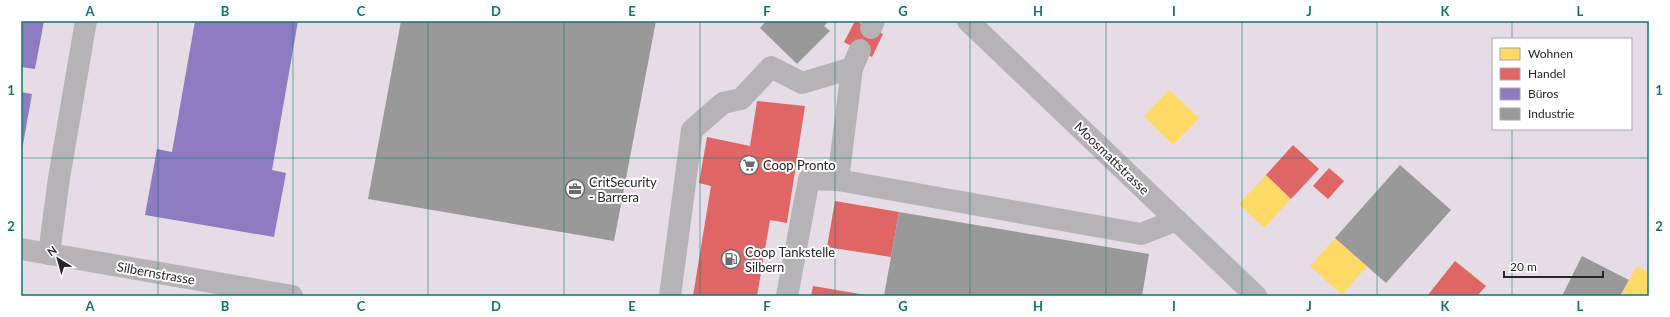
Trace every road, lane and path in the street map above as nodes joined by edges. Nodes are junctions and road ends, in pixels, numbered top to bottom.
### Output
1 (86, 21) edge
2 (968, 21) edge
3 (838, 180) junction
4 (1176, 220) junction
5 (21, 249) edge
6 (49, 254) junction
7 (292, 296) edge
8 (670, 296) edge
9 (787, 296) edge
10 (1256, 296) edge

1 - 6 street
2 - 4 street, Moosmattstrasse
3 - 4 street
3 - 8 street
3 - 9 street
4 - 10 street, Moosmattstrasse
5 - 6 street, Silbernstrasse
6 - 7 street, Silbernstrasse

